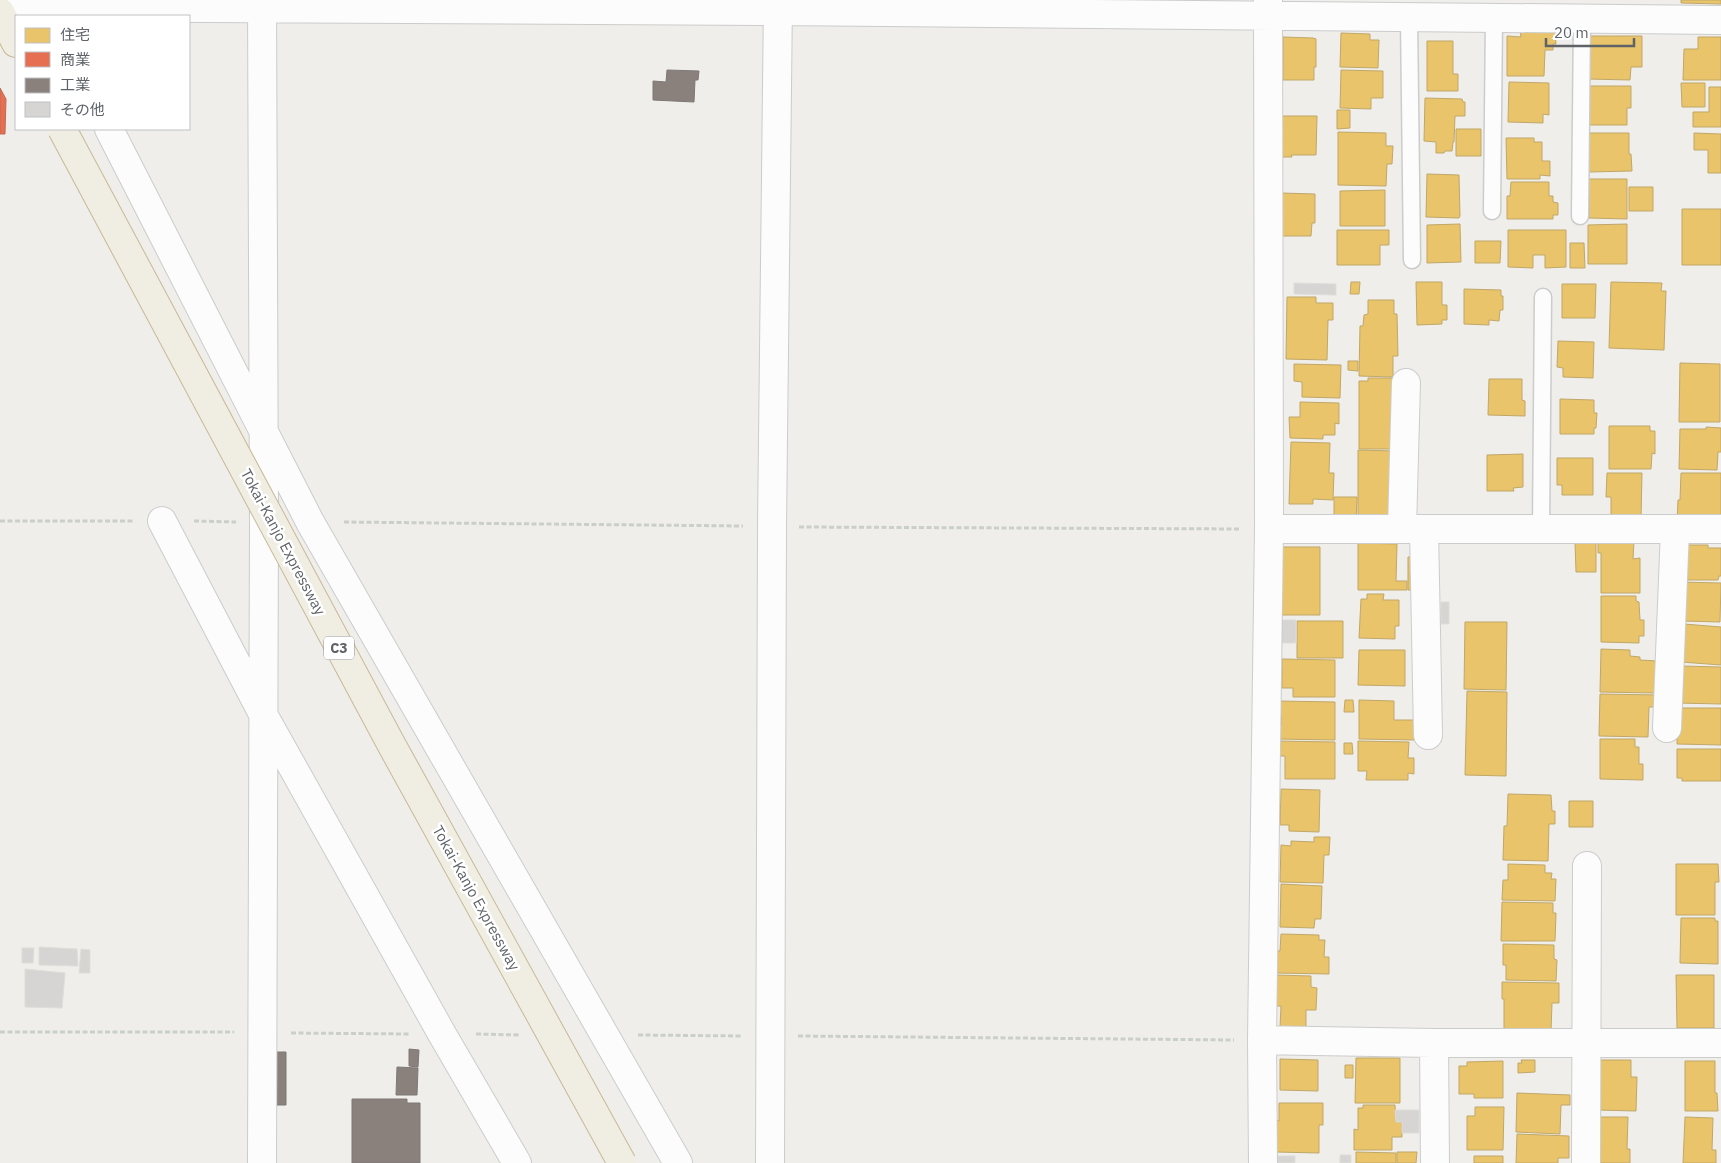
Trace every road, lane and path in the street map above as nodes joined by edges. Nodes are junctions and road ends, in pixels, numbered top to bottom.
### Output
1 (262, 4) edge
2 (778, 5) edge
3 (0, 7) edge
4 (1268, 8) edge
5 (0, 12) edge
6 (49, 12) edge
7 (1409, 17) junction
8 (1494, 18) junction
9 (1582, 19) junction
10 (1721, 20) edge
11 (15, 40) edge
12 (63, 130) edge
13 (110, 130) edge
14 (1492, 210) dead end
15 (1580, 216) dead end
16 (1412, 260) dead end
17 (1543, 297) dead end
18 (1406, 383) dead end
19 (264, 432) junction
20 (0, 521) edge
21 (162, 521) junction
22 (264, 522) junction
23 (310, 522) junction
24 (772, 526) junction
25 (1721, 528) edge
26 (1413, 529) junction
27 (1541, 529) junction
28 (1675, 529) junction
29 (1269, 530) junction
30 (264, 716) junction
31 (1667, 728) dead end
32 (1428, 735) dead end
33 (1587, 866) dead end
34 (0, 1032) edge
35 (263, 1032) junction
36 (442, 1034) junction
37 (519, 1034) dead end
38 (606, 1035) junction
39 (770, 1036) junction
40 (1262, 1040) junction
41 (1434, 1043) junction
42 (1586, 1043) junction
43 (1721, 1043) edge
44 (262, 1163) edge
45 (517, 1163) edge
46 (622, 1163) edge
47 (678, 1163) edge
48 (770, 1163) edge
49 (1263, 1163) edge
50 (1435, 1163) edge
51 (1586, 1163) edge

1 - 2 street
1 - 6 street
1 - 19 street
2 - 4 street
2 - 24 street
3 - 6 street
4 - 7 street
4 - 29 street
5 - 11 highway
7 - 8 street
7 - 16 lane
8 - 9 street
8 - 14 lane
9 - 10 street
9 - 15 lane
12 - 46 highway, Tokai-Kanjo Expressway / C3, bridge
13 - 19 street
17 - 27 lane
18 - 26 street
19 - 22 street
19 - 23 street
20 - 21 path
21 - 22 path
21 - 30 street
22 - 30 street
23 - 24 path
23 - 38 street
24 - 29 path
24 - 39 street
25 - 28 street
26 - 27 street
26 - 29 street
26 - 32 street
27 - 28 street
28 - 31 street
29 - 40 street
30 - 35 street
30 - 36 street
33 - 42 street
34 - 35 path
35 - 36 path
35 - 44 street
36 - 37 path
36 - 45 street
38 - 39 path
38 - 47 street
39 - 40 path
39 - 48 street
40 - 41 street
40 - 49 street
41 - 42 street
41 - 50 street
42 - 43 street
42 - 51 street

